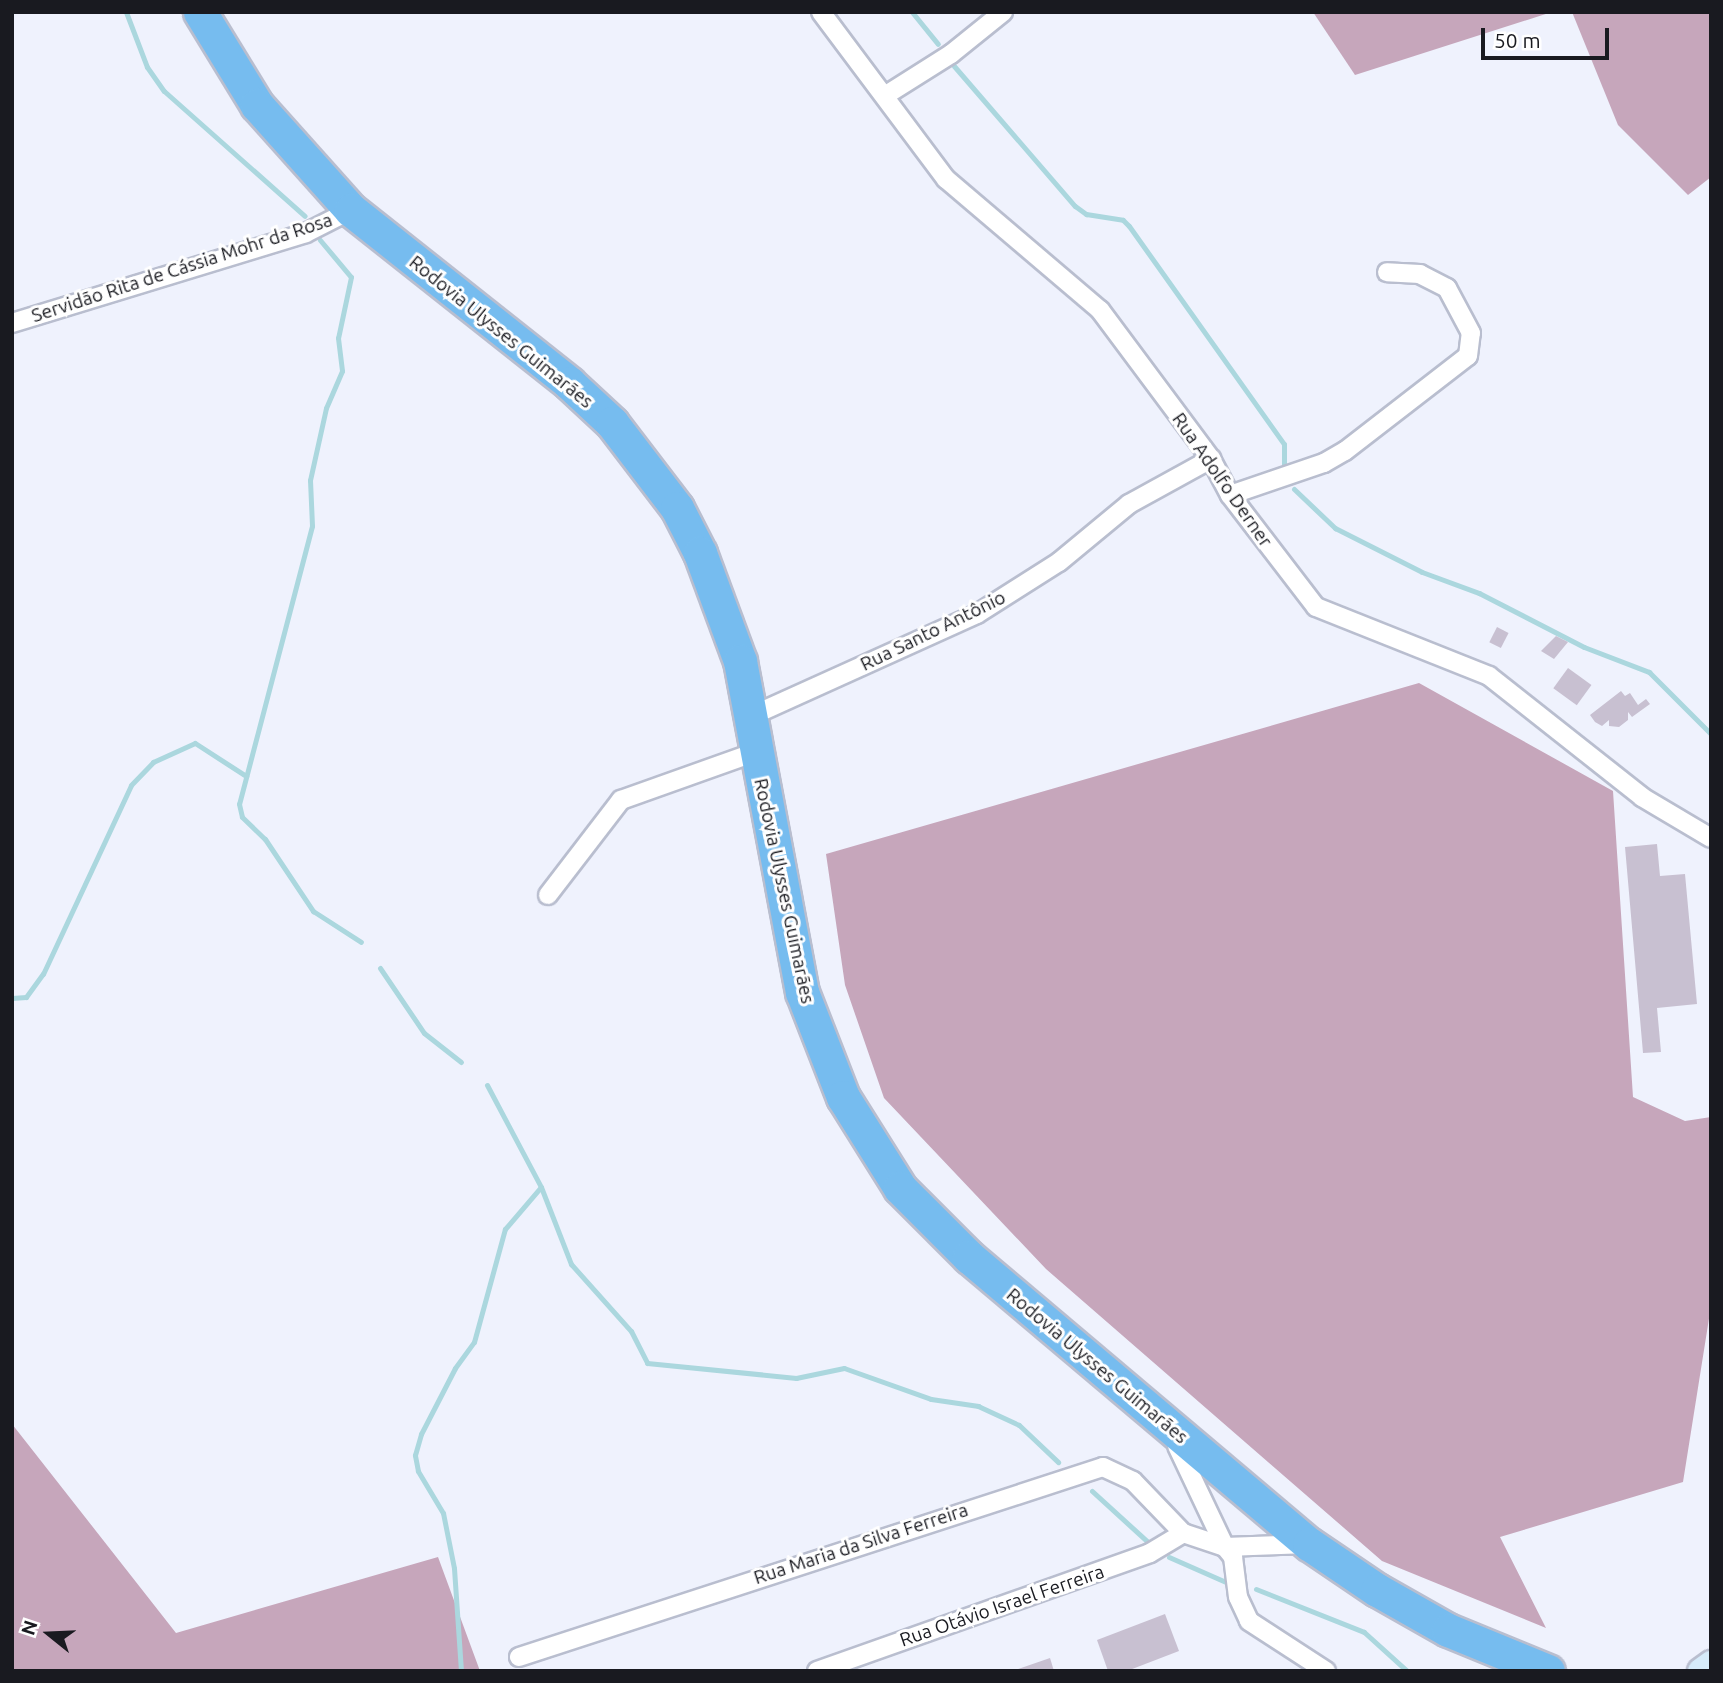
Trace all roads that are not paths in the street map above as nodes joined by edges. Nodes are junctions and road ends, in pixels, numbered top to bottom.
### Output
1 (201, 12) edge
2 (821, 12) edge
3 (1003, 12) edge
4 (886, 95) junction
5 (351, 210) junction
6 (1387, 272) dead end
7 (12, 323) edge
8 (1211, 459) junction
9 (1230, 495) junction
10 (749, 717) junction
11 (756, 752) junction
12 (1711, 838) edge
13 (548, 895) dead end
14 (1165, 1424) junction
15 (1183, 1533) junction
16 (1309, 1544) junction
17 (1225, 1547) junction
18 (519, 1657) dead end
19 (1711, 1663) edge
20 (817, 1671) edge
21 (1326, 1671) edge
22 (1548, 1671) edge
23 (1700, 1671) edge

1 - 5 highway, Rodovia Ulysses Guimarães
2 - 4 street, Rua Adolfo Derner
3 - 4 street
4 - 8 street, Rua Adolfo Derner
5 - 7 street, Servidão Rita de Cássia Mohr da Rosa
5 - 10 highway, Rodovia Ulysses Guimarães
6 - 9 street
8 - 9 street, Rua Adolfo Derner
8 - 10 street, Rua Santo Antônio
9 - 12 street, Rua Adolfo Derner
10 - 11 highway, Rodovia Ulysses Guimarães
11 - 13 street
11 - 14 highway, Rodovia Ulysses Guimarães
14 - 16 highway, Rodovia Ulysses Guimarães
14 - 17 street
15 - 17 street
15 - 18 street, Rua Maria da Silva Ferreira
15 - 20 street, Rua Otávio Israel Ferreira
16 - 17 street
16 - 22 highway, Rodovia Ulysses Guimarães
17 - 21 street
19 - 23 street

